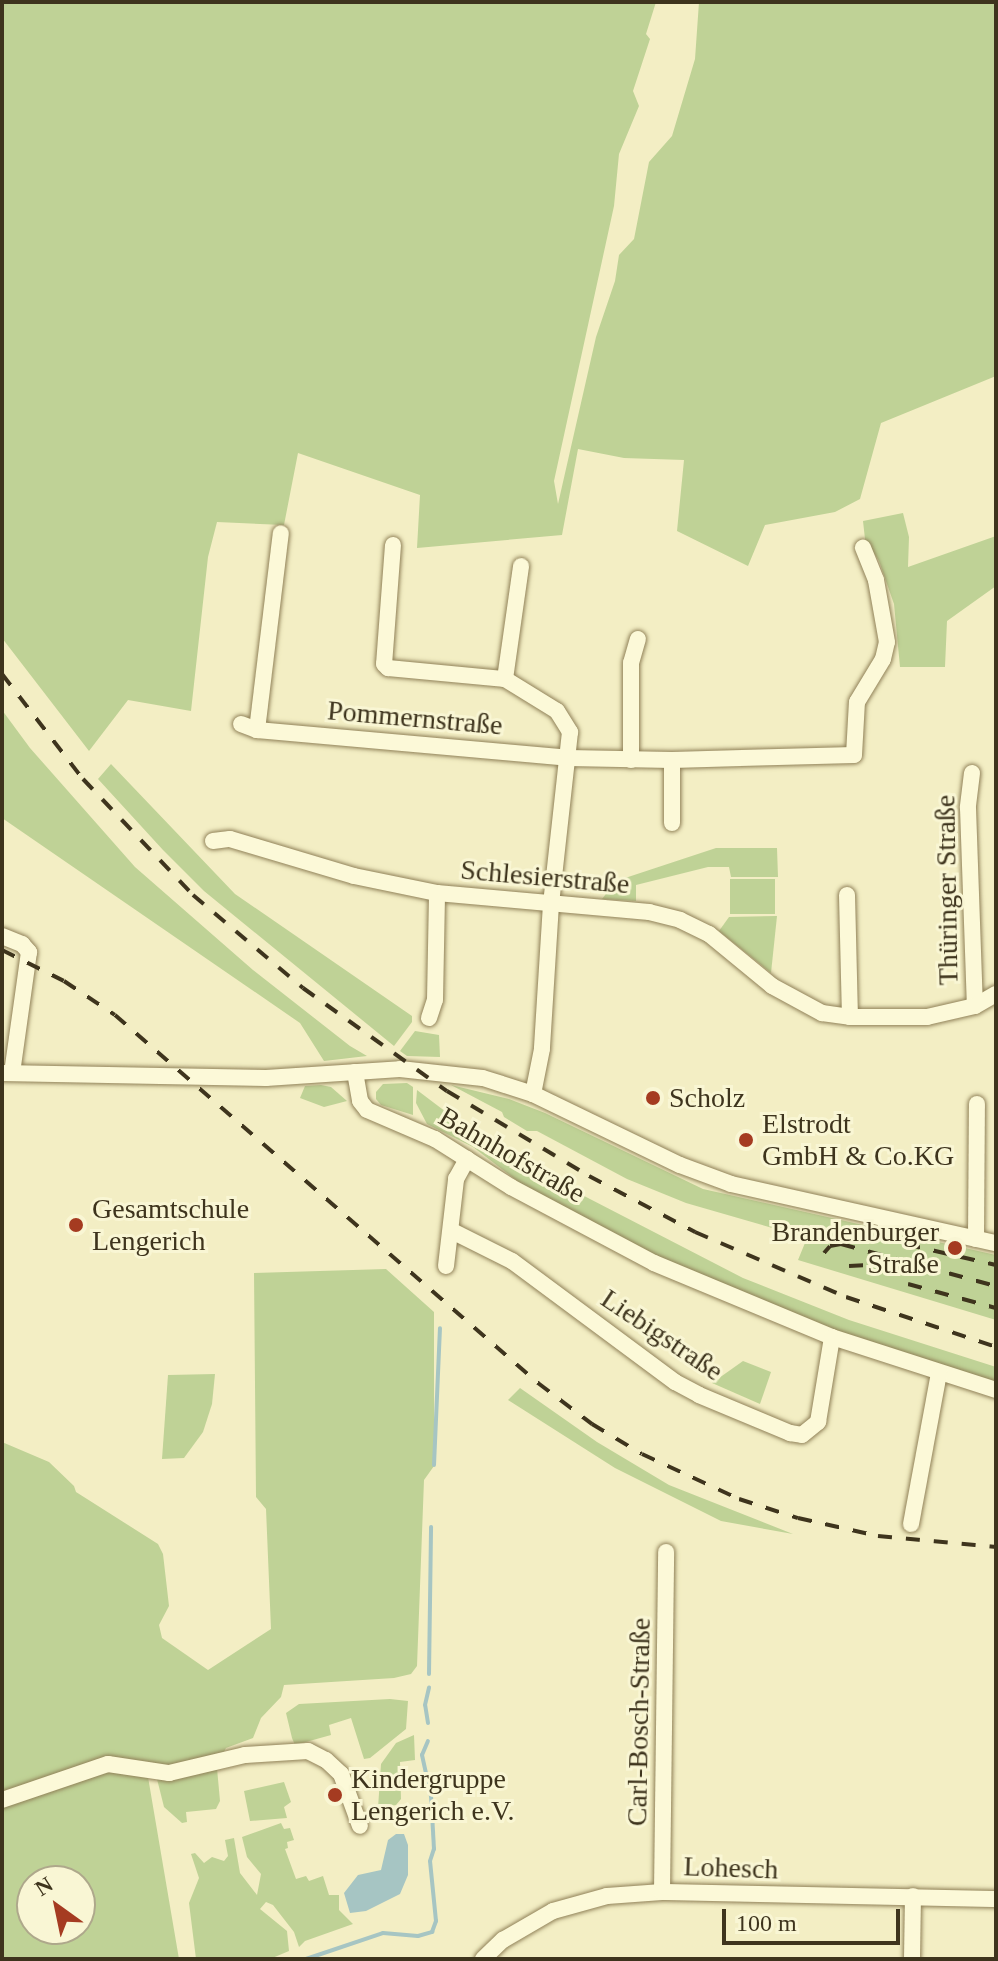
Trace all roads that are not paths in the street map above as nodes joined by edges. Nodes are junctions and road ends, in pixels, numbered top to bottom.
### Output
1 (281, 533) dead end
2 (393, 545) dead end
3 (863, 547) dead end
4 (521, 566) dead end
5 (638, 639) dead end
6 (505, 679) junction
7 (568, 758) junction
8 (631, 760) junction
9 (672, 760) junction
10 (972, 773) dead end
11 (672, 823) dead end
12 (213, 841) dead end
13 (437, 893) junction
14 (847, 895) dead end
15 (551, 904) junction
16 (2, 936) edge
17 (996, 994) edge
18 (975, 1006) junction
19 (850, 1017) junction
20 (429, 1018) dead end
21 (355, 1072) junction
22 (7, 1073) edge
23 (533, 1094) junction
24 (977, 1104) dead end
25 (467, 1159) junction
26 (452, 1231) junction
27 (976, 1239) junction
28 (996, 1243) edge
29 (446, 1266) dead end
30 (832, 1337) junction
31 (939, 1373) junction
32 (996, 1390) edge
33 (911, 1524) dead end
34 (666, 1552) dead end
35 (2, 1800) edge
36 (360, 1826) dead end
37 (662, 1892) junction
38 (913, 1896) junction
39 (996, 1899) edge
40 (483, 1959) edge
41 (912, 1959) edge

1 - 7 street, Pommernstraße
2 - 6 street
3 - 9 street, Pommernstraße
4 - 6 street
5 - 8 street
6 - 7 street
7 - 8 street, Pommernstraße
7 - 15 street
8 - 9 street, Pommernstraße
9 - 11 street
10 - 18 street, Thüringer Straße
12 - 13 street, Schlesierstraße
13 - 15 street, Schlesierstraße
13 - 20 street
14 - 19 street
15 - 19 street, Schlesierstraße
15 - 23 street
16 - 22 street
17 - 18 street, Schlesierstraße
18 - 19 street, Schlesierstraße
21 - 22 street
21 - 23 street
21 - 25 street, Bahnhofstraße
23 - 27 street
24 - 27 street
25 - 26 street
25 - 30 street, Bahnhofstraße
26 - 29 street
26 - 30 street, Liebigstraße
27 - 28 street
30 - 31 street, Bahnhofstraße
31 - 32 street, Bahnhofstraße
31 - 33 street
34 - 37 street, Carl-Bosch-Straße
35 - 36 street
37 - 38 street, Lohesch
37 - 40 street, Lohesch
38 - 39 street, Lohesch
38 - 41 street

